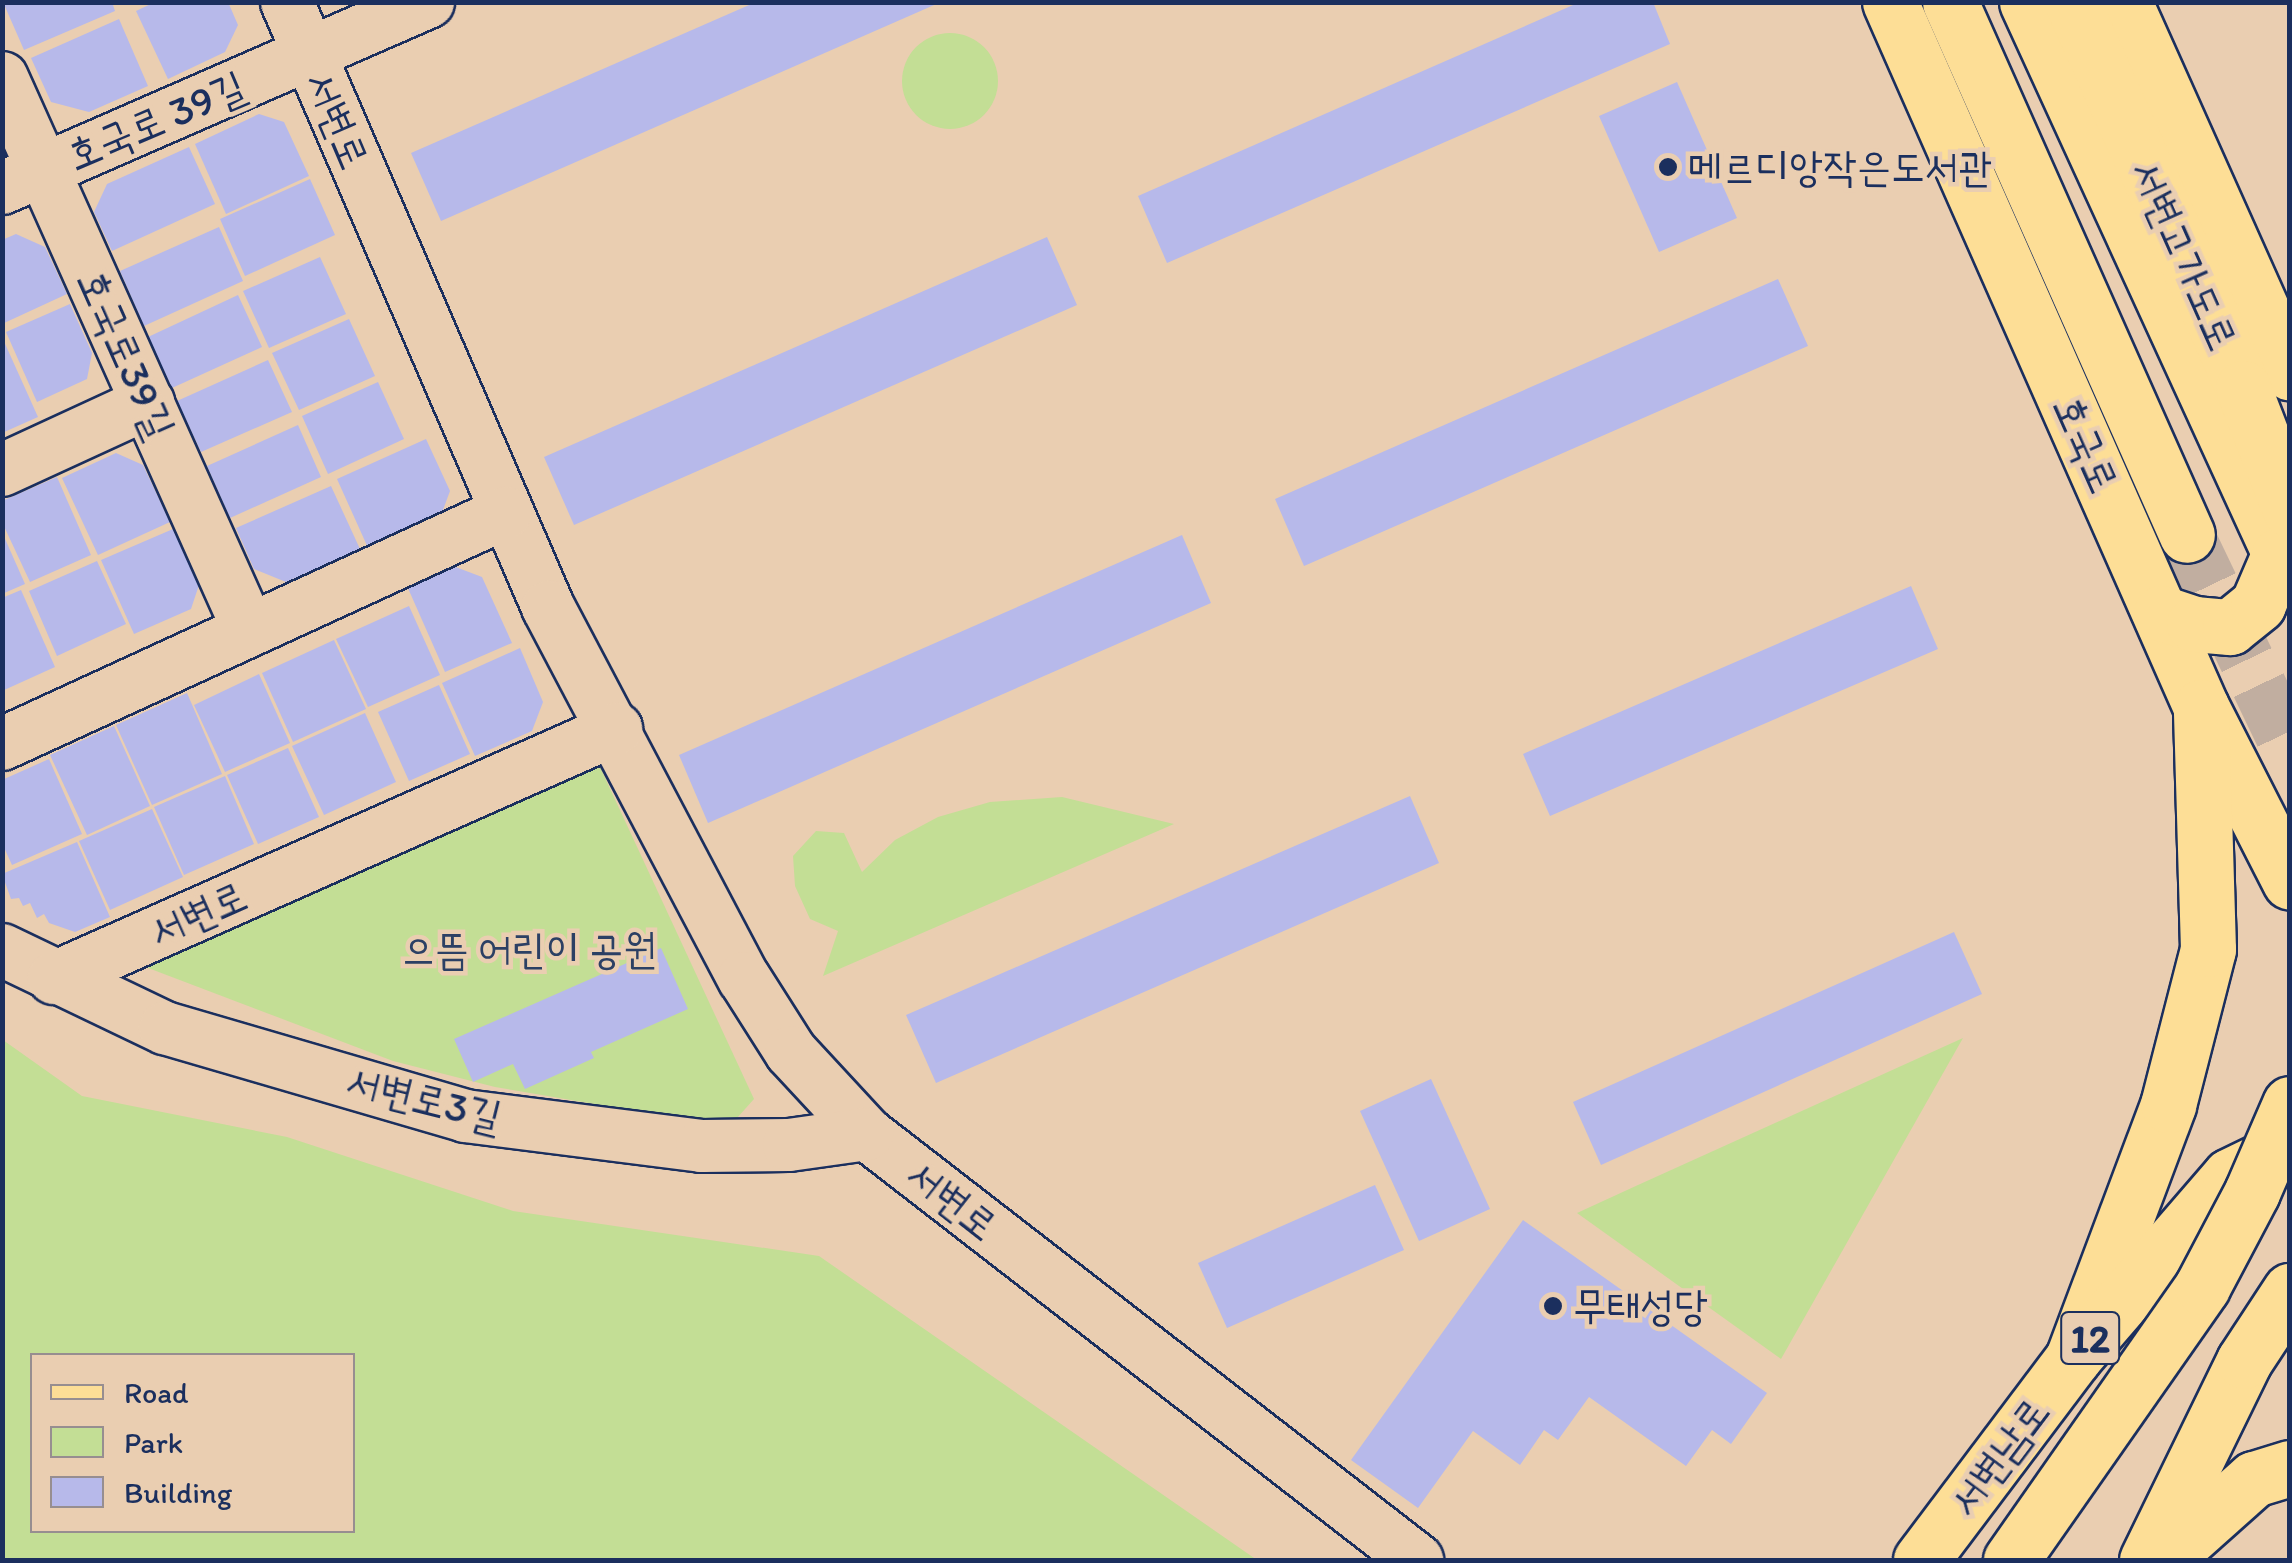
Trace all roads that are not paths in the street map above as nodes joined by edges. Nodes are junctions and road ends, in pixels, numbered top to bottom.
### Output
1 (286, 2) edge
2 (428, 2) edge
3 (1890, 2) edge
4 (1950, 2) edge
5 (2028, 2) edge
6 (2072, 2) edge
7 (2124, 2) edge
8 (309, 54) junction
9 (2, 78) edge
10 (23, 179) edge
11 (2290, 373) edge
12 (148, 403) junction
13 (2, 470) edge
14 (506, 512) junction
15 (2188, 534) tunnel mouth
16 (2286, 547) edge
17 (2161, 613) junction
18 (249, 630) junction
19 (2201, 707) junction
20 (616, 729) junction
21 (2, 744) edge
22 (2290, 882) edge
23 (2, 950) edge
24 (54, 978) junction
25 (2290, 1104) edge
26 (868, 1134) junction
27 (2290, 1147) edge
28 (2290, 1291) edge
29 (2121, 1300) junction
30 (2073, 1358) junction
31 (2244, 1361) junction
32 (2290, 1468) edge
33 (1411, 1556) edge
34 (1921, 1560) edge
35 (2011, 1560) edge
36 (2147, 1560) edge
37 (2163, 1560) edge

1 - 8 street, 서변로
2 - 8 street
3 - 17 main road, 호국로
4 - 15 main road, 호국로
5 - 16 main road
6 - 16 main road, 서변고가도로
7 - 11 main road
8 - 10 street, 호국로 39길
8 - 14 street, 서변로
9 - 10 street, 호국로39길
10 - 12 street, 호국로39길
12 - 13 street
12 - 18 street, 호국로39길
14 - 18 street
14 - 20 street, 서변로
16 - 17 main road
17 - 19 main road, 호국로
18 - 21 street
19 - 22 main road, 호국로
19 - 30 main road
20 - 24 street, 서변로
20 - 26 street, 서변로
23 - 24 street, 서변로3길
24 - 26 street, 서변로3길
25 - 35 main road, bridge
26 - 33 street, 서변로
27 - 29 main road, 서변남로 / 12
28 - 31 main road
29 - 30 main road, 서변남로 / 12
29 - 31 main road
30 - 34 main road, 서변남로 / 12
31 - 36 main road
32 - 37 main road

